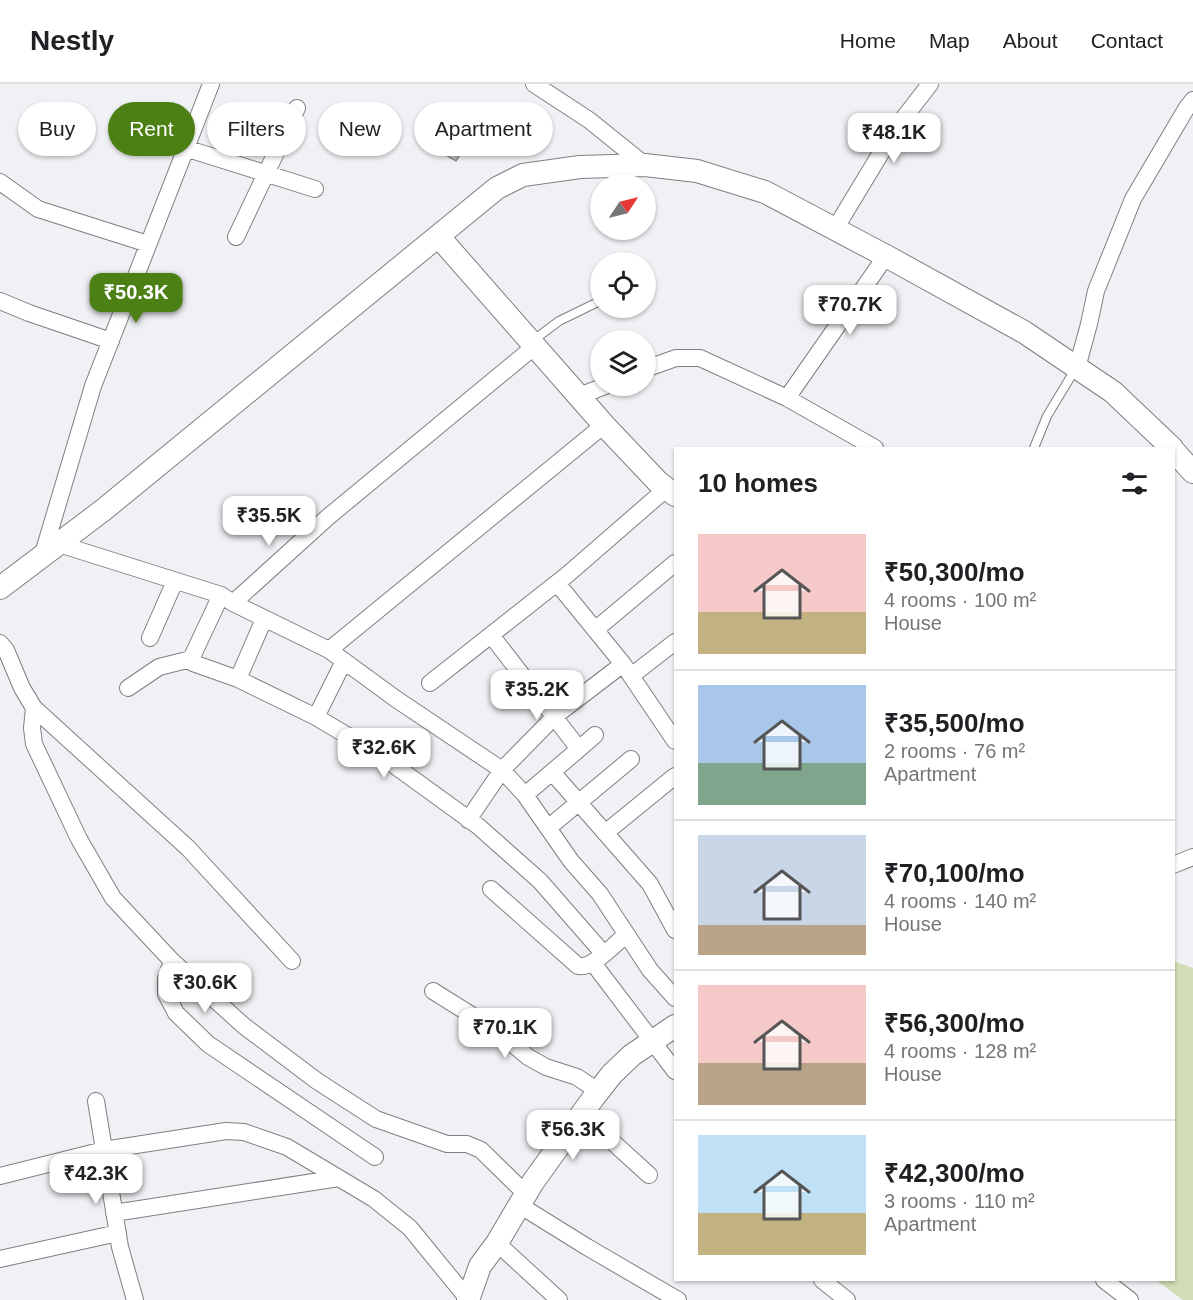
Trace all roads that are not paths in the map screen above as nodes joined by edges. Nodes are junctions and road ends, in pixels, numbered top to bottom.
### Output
1 (211, 84) edge
2 (534, 84) edge
3 (930, 84) edge
4 (1193, 100) edge
5 (195, 123) edge
6 (195, 151) edge
7 (182, 156) edge
8 (274, 156) edge
9 (645, 165) junction
10 (266, 174) junction
11 (0, 182) edge
12 (315, 189) dead end
13 (836, 229) junction
14 (236, 237) dead end
15 (439, 237) junction
16 (148, 244) junction
17 (886, 256) junction
18 (0, 300) edge
19 (590, 306) edge
20 (111, 341) junction
21 (533, 344) junction
22 (656, 365) edge
23 (1077, 368) junction
24 (590, 392) edge
25 (579, 396) junction
26 (787, 398) junction
27 (604, 425) junction
28 (873, 447) edge
29 (1034, 447) edge
30 (1170, 447) edge
31 (1175, 452) edge
32 (1193, 472) edge
33 (671, 492) edge
34 (50, 550) junction
35 (674, 564) edge
36 (175, 581) junction
37 (557, 583) junction
38 (0, 588) edge
39 (227, 599) junction
40 (264, 619) junction
41 (595, 630) junction
42 (150, 638) dead end
43 (487, 638) junction
44 (0, 643) edge
45 (674, 643) edge
46 (329, 650) junction
47 (190, 659) junction
48 (344, 661) junction
49 (627, 670) junction
50 (238, 679) junction
51 (430, 683) dead end
52 (128, 688) dead end
53 (34, 708) junction
54 (555, 716) junction
55 (316, 717) junction
56 (595, 735) dead end
57 (674, 740) edge
58 (579, 749) junction
59 (632, 759) dead end
60 (502, 770) junction
61 (552, 772) junction
62 (674, 777) edge
63 (525, 795) junction
64 (578, 802) junction
65 (468, 820) junction
66 (549, 828) junction
67 (606, 833) junction
68 (1193, 857) edge
69 (1175, 864) edge
70 (491, 889) dead end
71 (674, 928) edge
72 (626, 935) junction
73 (598, 958) junction
74 (172, 961) junction
75 (292, 961) dead end
76 (433, 991) dead end
77 (674, 997) edge
78 (674, 1027) edge
79 (653, 1042) junction
80 (674, 1070) edge
81 (598, 1091) junction
82 (96, 1101) dead end
83 (582, 1113) junction
84 (104, 1150) junction
85 (375, 1157) dead end
86 (649, 1175) dead end
87 (0, 1176) edge
88 (339, 1178) junction
89 (524, 1200) junction
90 (114, 1213) junction
91 (118, 1233) junction
92 (497, 1244) junction
93 (0, 1259) edge
94 (823, 1281) edge
95 (1105, 1281) edge
96 (468, 1299) edge
97 (135, 1300) edge
98 (560, 1300) edge
99 (678, 1300) edge
100 (847, 1300) edge
101 (1130, 1300) edge

1 - 5 street
2 - 9 street
3 - 13 street
4 - 23 street
6 - 10 street
7 - 16 street
8 - 10 street
9 - 13 main road
9 - 15 main road
10 - 12 street
10 - 14 street
11 - 16 street
13 - 17 main road
15 - 21 main road
15 - 34 main road
16 - 20 street
17 - 23 main road
17 - 26 street
18 - 20 street
19 - 21 lane
20 - 34 street
21 - 25 main road
21 - 39 street
22 - 26 street
23 - 29 lane
23 - 30 main road
24 - 25 street
25 - 27 main road
26 - 28 street
27 - 33 main road
27 - 46 street
31 - 32 main road
33 - 37 street
34 - 36 street
34 - 38 main road
35 - 41 street
36 - 39 street
36 - 42 street
37 - 41 street
37 - 43 street
39 - 40 street
39 - 47 street
40 - 46 street
40 - 50 street
41 - 49 street
43 - 51 street
43 - 54 street
44 - 53 street
45 - 49 street
46 - 48 street
47 - 50 street
47 - 52 street
48 - 55 street
48 - 60 street
49 - 54 street
49 - 57 street
50 - 55 street
53 - 74 street
53 - 75 street
54 - 58 street
54 - 60 street
55 - 65 street
56 - 58 street
58 - 61 street
59 - 64 street
60 - 63 street
60 - 65 street
61 - 63 street
61 - 64 street
62 - 67 street
63 - 66 street
64 - 66 street
64 - 67 street
65 - 73 street
66 - 72 street
67 - 71 street
68 - 69 street
70 - 73 street
72 - 73 street
72 - 77 street
73 - 79 street
74 - 85 street
74 - 89 street
76 - 81 street
78 - 79 main road
79 - 80 street
79 - 81 main road
81 - 83 main road
82 - 84 street
83 - 86 street
83 - 89 main road
84 - 87 street
84 - 88 street
84 - 90 street
88 - 90 street
88 - 96 street
89 - 92 main road
89 - 99 street
90 - 91 street
91 - 93 street
91 - 97 street
92 - 96 main road
92 - 98 street
94 - 100 street
95 - 101 street

